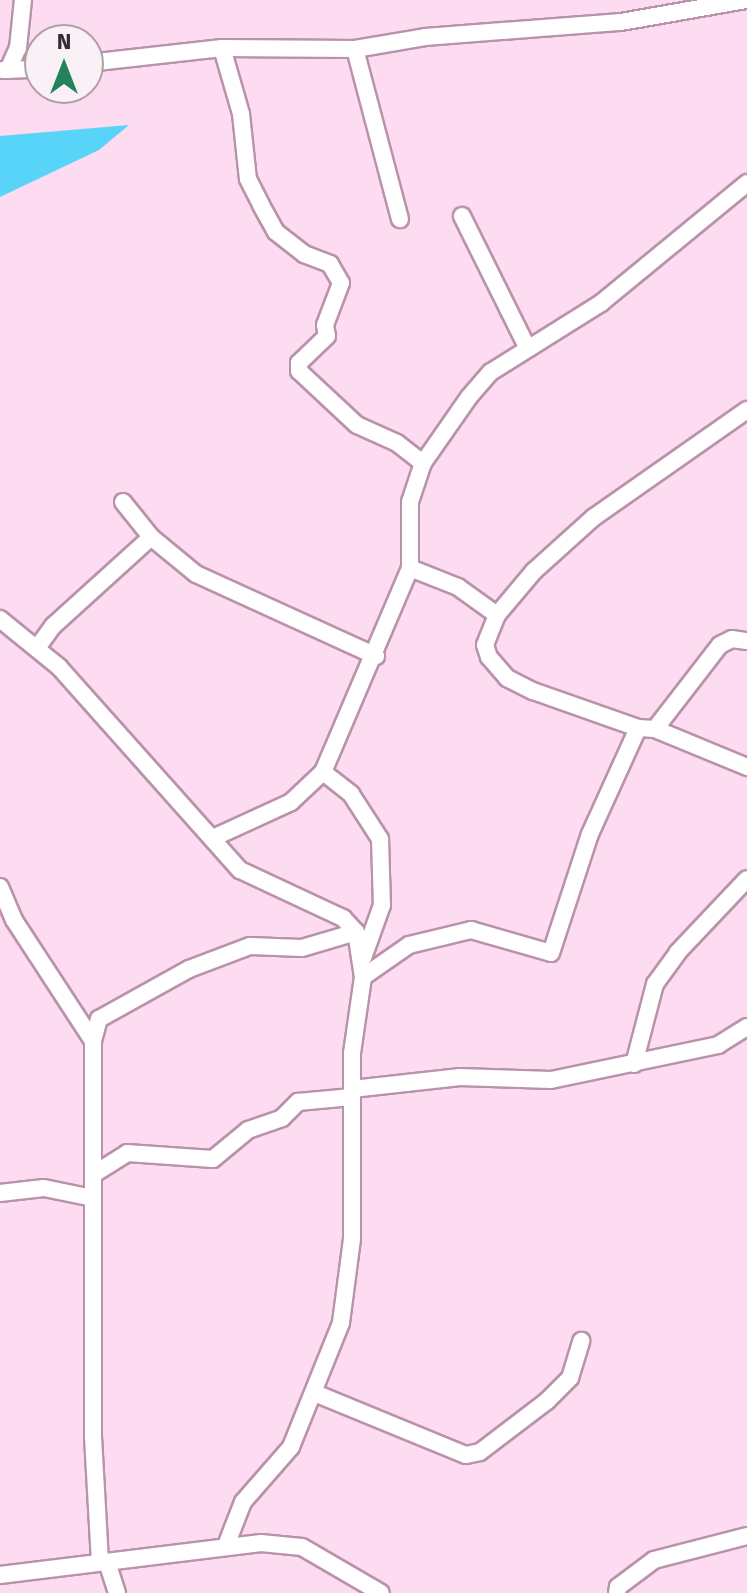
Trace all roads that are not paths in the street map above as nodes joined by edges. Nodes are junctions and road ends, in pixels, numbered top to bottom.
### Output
1 (23, 0) edge
2 (746, 0) edge
3 (222, 48) junction
4 (355, 49) junction
5 (104, 61) edge
6 (24, 69) edge
7 (4, 70) edge
8 (747, 183) edge
9 (462, 216) dead end
10 (400, 219) dead end
11 (528, 349) junction
12 (747, 410) edge
13 (423, 463) junction
14 (123, 502) dead end
15 (151, 537) junction
16 (410, 568) junction
17 (497, 615) junction
18 (0, 619) edge
19 (747, 641) edge
20 (37, 648) junction
21 (376, 656) junction
22 (638, 728) junction
23 (655, 729) junction
24 (746, 768) edge
25 (323, 772) junction
26 (215, 837) junction
27 (747, 879) edge
28 (0, 887) edge
29 (356, 932) junction
30 (363, 958) junction
31 (363, 977) junction
32 (747, 1027) edge
33 (93, 1041) junction
34 (634, 1064) junction
35 (352, 1093) junction
36 (94, 1174) junction
37 (0, 1193) edge
38 (93, 1198) junction
39 (581, 1341) dead end
40 (317, 1394) junction
41 (747, 1536) edge
42 (227, 1543) junction
43 (104, 1562) junction
44 (0, 1575) edge
45 (117, 1593) edge
46 (381, 1593) edge
47 (617, 1593) edge

1 - 7 street
2 - 4 street
3 - 4 street
3 - 5 street
3 - 13 street
4 - 10 street
6 - 7 street
8 - 11 street
9 - 11 street
11 - 13 street
12 - 17 street
13 - 16 street
14 - 15 street
15 - 20 street
15 - 21 street
16 - 17 street
16 - 21 street
17 - 22 street
18 - 20 street
19 - 23 street
20 - 26 street
21 - 25 street
22 - 23 street
22 - 31 street
23 - 24 street
25 - 26 street
25 - 30 street
26 - 29 street
27 - 34 street
28 - 33 street
29 - 30 street
29 - 33 street
30 - 31 street
31 - 35 street
32 - 34 street
33 - 36 street
34 - 35 street
35 - 36 street
35 - 40 street
36 - 38 street
37 - 38 street
38 - 43 street
39 - 40 street
40 - 42 street
41 - 47 street
42 - 43 street
42 - 46 street
43 - 44 street
43 - 45 street

